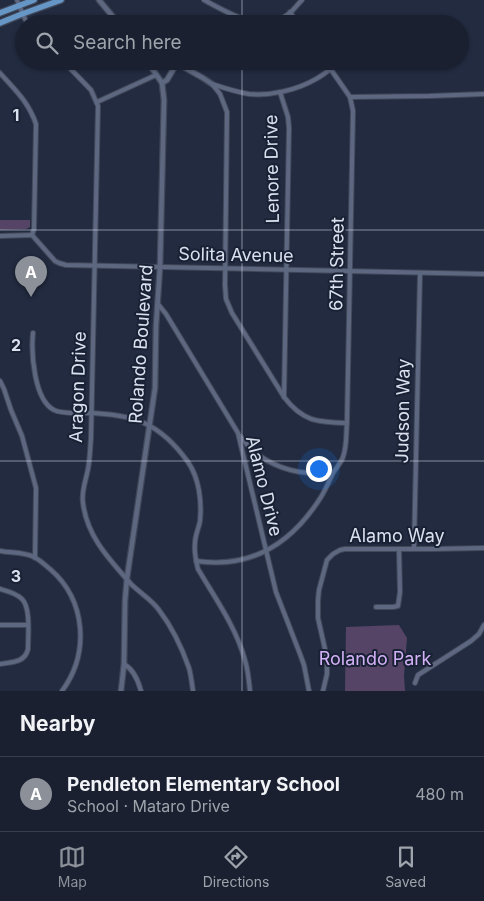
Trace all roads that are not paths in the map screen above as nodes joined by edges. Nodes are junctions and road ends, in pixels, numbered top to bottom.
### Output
1 (34, 0) edge
2 (60, 0) edge
3 (98, 0) edge
4 (204, 0) edge
5 (302, 0) edge
6 (18, 2) edge
7 (290, 12) junction
8 (0, 13) edge
9 (22, 14) joint
10 (110, 15) edge
11 (232, 15) edge
12 (285, 15) edge
13 (292, 15) edge
14 (15, 17) edge
15 (0, 23) edge
16 (72, 70) edge
17 (153, 70) edge
18 (171, 70) edge
19 (189, 70) edge
20 (328, 70) edge
21 (331, 70) edge
22 (0, 74) edge
23 (156, 75) junction
24 (162, 83) junction
25 (212, 84) junction
26 (280, 92) junction
27 (484, 94) edge
28 (350, 97) junction
29 (97, 102) junction
30 (32, 235) junction
31 (0, 236) edge
32 (95, 266) junction
33 (160, 268) junction
34 (224, 269) junction
35 (286, 270) junction
36 (350, 272) junction
37 (420, 274) junction
38 (484, 274) edge
39 (157, 303) junction
40 (33, 333) dead end
41 (0, 381) edge
42 (284, 397) junction
43 (92, 413) junction
44 (347, 423) junction
45 (149, 424) junction
46 (238, 433) junction
47 (333, 472) junction
48 (484, 548) edge
49 (399, 549) junction
50 (414, 549) junction
51 (0, 551) edge
52 (266, 551) junction
53 (35, 558) junction
54 (196, 562) junction
55 (127, 578) junction
56 (0, 589) edge
57 (376, 607) dead end
58 (0, 625) edge
59 (28, 625) junction
60 (484, 625) edge
61 (0, 664) edge
62 (124, 664) junction
63 (415, 683) dead end
64 (62, 691) edge
65 (121, 691) edge
66 (141, 691) edge
67 (193, 691) edge
68 (250, 691) edge
69 (309, 691) edge
70 (323, 691) edge

1 - 6 main road
2 - 9 main road
3 - 10 street
4 - 11 street
5 - 7 street
6 - 8 main road
6 - 9 street
7 - 12 street
7 - 13 street
14 - 15 main road
16 - 29 street
17 - 23 street
18 - 24 street
19 - 25 street
20 - 26 street
21 - 28 street, 67th Street
22 - 30 street
23 - 24 street
23 - 29 street
24 - 33 street, Rolando Boulevard
25 - 26 street
25 - 34 street
26 - 35 street, Lenore Drive
27 - 28 street
28 - 36 street, 67th Street
29 - 32 street, Aragon Drive
30 - 31 street
30 - 32 street, Solita Avenue
32 - 33 street, Solita Avenue
32 - 43 street, Aragon Drive
33 - 34 street, Solita Avenue
33 - 39 street, Rolando Boulevard
34 - 35 street, Solita Avenue
34 - 42 street
35 - 36 street, Solita Avenue
35 - 42 street, Lenore Drive
36 - 37 street, Solita Avenue
36 - 44 street, 67th Street
37 - 38 street, Solita Avenue
37 - 50 street, Judson Way
39 - 45 street, Rolando Boulevard
39 - 46 street, Alamo Drive
40 - 43 street
41 - 53 street
42 - 44 street
43 - 45 street
43 - 55 street, Aragon Drive
44 - 47 street, 67th Street
45 - 54 street
45 - 55 street, Rolando Boulevard
46 - 47 street
46 - 52 street, Alamo Drive
47 - 52 street, 67th Street
48 - 50 street, Alamo Way
49 - 50 street, Alamo Way
49 - 57 street
49 - 70 street, Alamo Way
51 - 53 street
52 - 54 street, 67th Street
52 - 69 street, Alamo Drive
53 - 64 street
54 - 68 street
55 - 62 street, Rolando Boulevard
55 - 67 street, Aragon Drive
56 - 59 street
58 - 59 street
59 - 61 street
60 - 63 street
62 - 65 street, Rolando Boulevard
62 - 66 street

